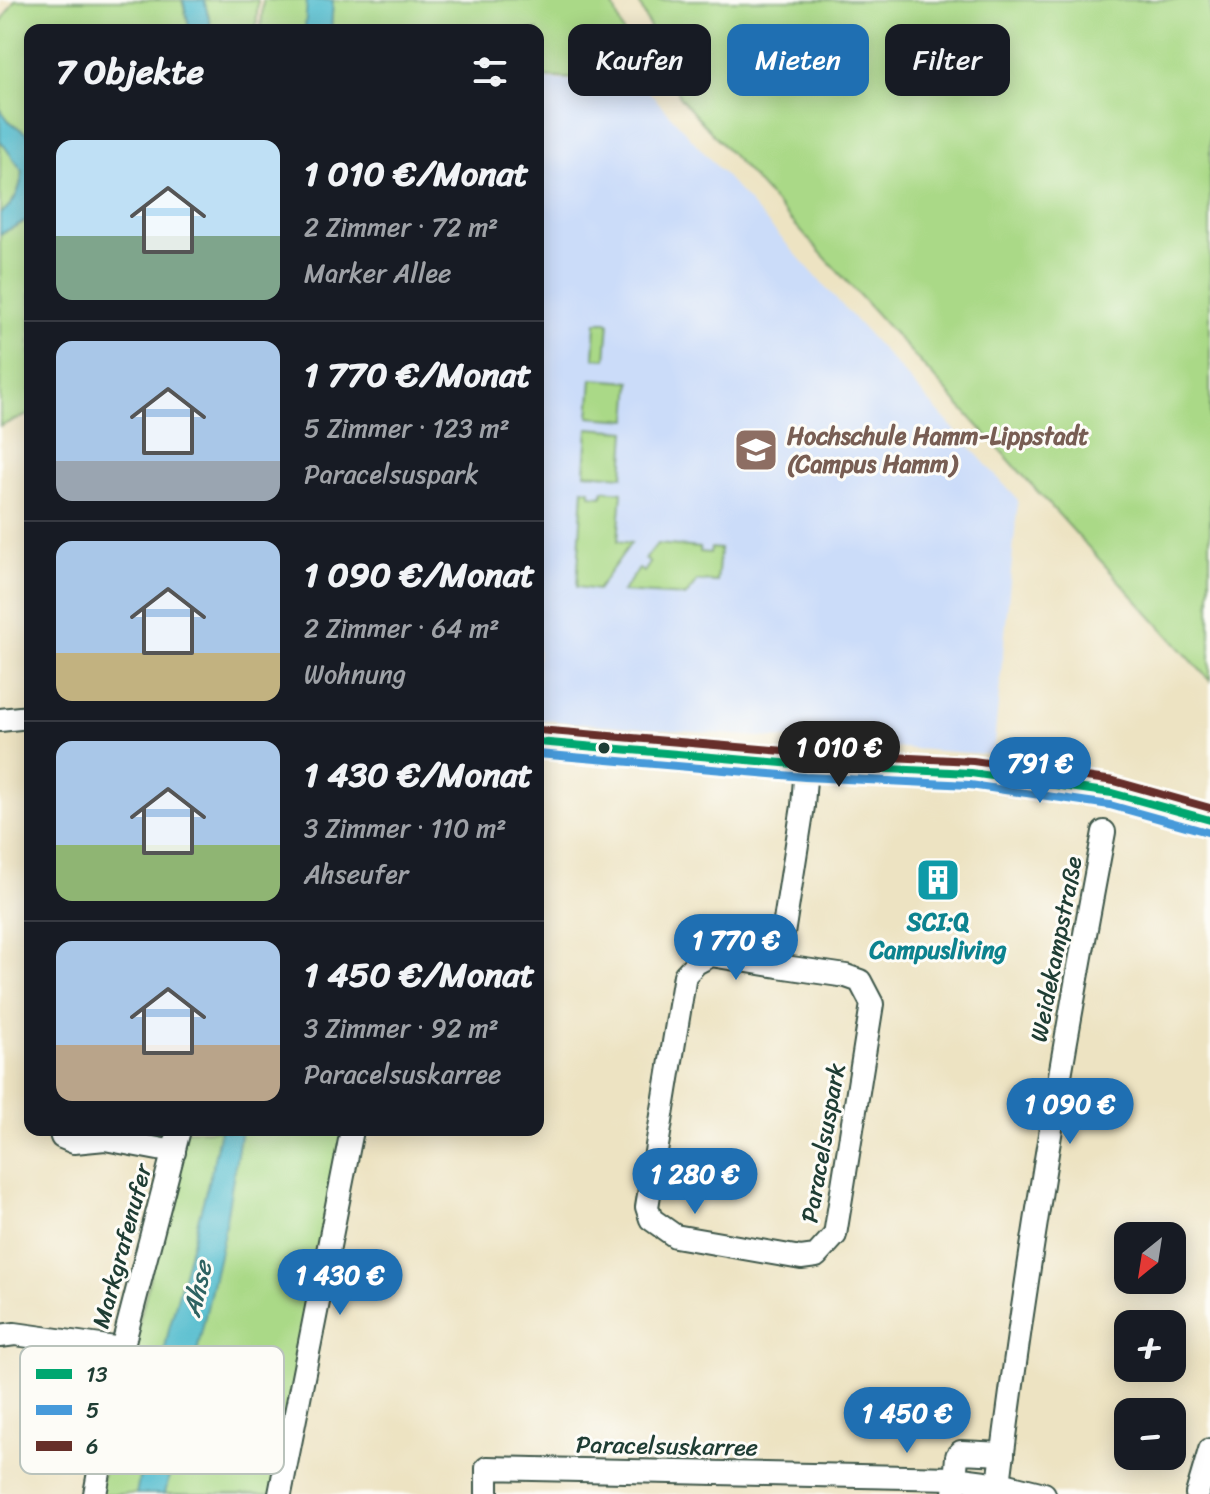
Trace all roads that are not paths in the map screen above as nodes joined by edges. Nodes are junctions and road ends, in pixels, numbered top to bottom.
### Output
1 (24, 718) edge
2 (0, 720) edge
3 (544, 743) edge
4 (806, 765) junction
5 (1210, 820) edge
6 (1104, 832) dead end
7 (778, 966) junction
8 (62, 1136) edge
9 (178, 1136) edge
10 (351, 1136) edge
11 (174, 1152) junction
12 (0, 1336) edge
13 (101, 1346) edge
14 (123, 1346) edge
15 (1210, 1450) edge
16 (1003, 1454) junction
17 (99, 1474) edge
18 (284, 1474) edge
19 (284, 1474) edge
20 (950, 1483) edge
21 (999, 1484) junction
22 (871, 1485) edge
23 (95, 1494) edge
24 (280, 1494) edge
25 (487, 1494) edge
26 (1044, 1494) edge
27 (1197, 1494) edge

1 - 2 street
3 - 4 street
4 - 5 street
4 - 7 street
6 - 16 street, Weidekampstraße
7 - 7 street, Paracelsuspark
8 - 11 street, Markgrafenufer
9 - 11 street, Markgrafenufer
10 - 19 street
11 - 14 street, Markgrafenufer
12 - 13 street
15 - 27 street
16 - 20 street
16 - 21 street, Weidekampstraße
17 - 23 street, Markgrafenufer
18 - 24 street
20 - 21 street, Paracelsuskarree
20 - 22 street, Paracelsuskarree
21 - 26 street, Paracelsuskarree
22 - 25 street, Paracelsuskarree

